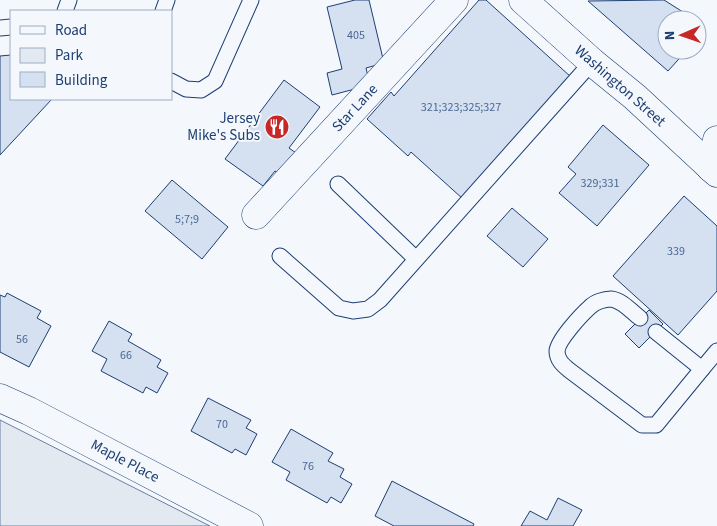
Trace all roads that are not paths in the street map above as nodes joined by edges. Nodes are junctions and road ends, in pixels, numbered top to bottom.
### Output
1 (251, 0) edge
2 (454, 0) edge
3 (523, 0) edge
4 (592, 62) junction
5 (172, 82) edge
6 (717, 140) edge
7 (714, 170) edge
8 (338, 184) dead end
9 (256, 215) dead end
10 (280, 256) dead end
11 (416, 259) junction
12 (640, 318) dead end
13 (656, 332) dead end
14 (717, 351) edge
15 (702, 369) junction
16 (0, 398) edge
17 (249, 526) edge

1 - 5 lane
2 - 9 street, Star Lane
3 - 4 street, Washington Street
4 - 7 street, Washington Street
4 - 11 lane
6 - 7 street
8 - 11 lane
10 - 11 lane
12 - 15 lane
13 - 15 lane
14 - 15 lane
16 - 17 street, Maple Place

